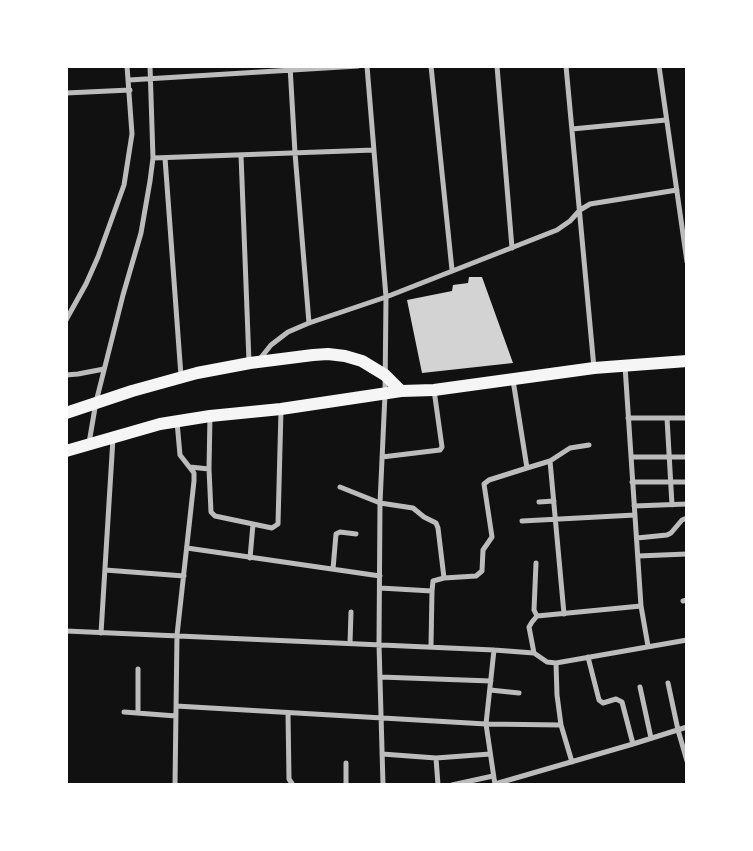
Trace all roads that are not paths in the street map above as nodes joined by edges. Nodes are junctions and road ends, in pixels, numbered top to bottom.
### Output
1 (128, 66) edge
2 (150, 66) edge
3 (232, 66) edge
4 (358, 66) edge
5 (368, 66) edge
6 (431, 66) edge
7 (497, 66) edge
8 (566, 66) edge
9 (659, 66) edge
10 (290, 68) edge
11 (232, 73) junction
12 (151, 78) junction
13 (129, 80) junction
14 (130, 90) junction
15 (66, 93) edge
16 (666, 120) junction
17 (572, 129) junction
18 (374, 150) junction
19 (295, 153) junction
20 (241, 155) junction
21 (152, 158) junction
22 (165, 158) junction
23 (677, 190) junction
24 (580, 210) junction
25 (512, 248) junction
26 (687, 262) edge
27 (452, 270) junction
28 (386, 297) junction
29 (66, 320) edge
30 (309, 323) junction
31 (687, 361) edge
32 (254, 363) junction
33 (624, 365) junction
34 (594, 368) junction
35 (104, 369) junction
36 (66, 375) edge
37 (385, 375) junction
38 (181, 377) junction
39 (513, 379) junction
40 (434, 390) junction
41 (401, 391) junction
42 (385, 394) junction
43 (96, 402) junction
44 (281, 409) junction
45 (66, 413) edge
46 (210, 416) junction
47 (628, 418) junction
48 (668, 418) junction
49 (687, 418) edge
50 (177, 421) junction
51 (113, 437) junction
52 (89, 444) junction
53 (589, 445) dead end
54 (66, 452) edge
55 (382, 457) junction
56 (631, 457) junction
57 (669, 457) junction
58 (687, 457) edge
59 (550, 461) junction
60 (190, 467) junction
61 (527, 468) junction
62 (209, 469) junction
63 (632, 482) junction
64 (671, 482) junction
65 (687, 482) edge
66 (340, 487) dead end
67 (554, 501) junction
68 (539, 502) dead end
69 (380, 503) junction
70 (687, 504) edge
71 (672, 505) junction
72 (634, 506) junction
73 (635, 515) junction
74 (687, 518) edge
75 (556, 519) junction
76 (522, 521) dead end
77 (253, 524) junction
78 (356, 534) dead end
79 (636, 538) junction
80 (187, 548) junction
81 (687, 554) edge
82 (638, 556) junction
83 (250, 558) junction
84 (536, 563) dead end
85 (333, 569) junction
86 (105, 570) junction
87 (184, 576) junction
88 (380, 576) junction
89 (444, 578) junction
90 (380, 588) junction
91 (432, 592) junction
92 (641, 606) junction
93 (351, 612) dead end
94 (564, 614) junction
95 (537, 616) junction
96 (66, 631) edge
97 (101, 632) junction
98 (177, 635) junction
99 (687, 640) edge
100 (350, 643) junction
101 (379, 644) junction
102 (431, 646) junction
103 (648, 646) junction
104 (494, 650) junction
105 (534, 653) junction
106 (588, 657) junction
107 (556, 663) junction
108 (138, 669) dead end
109 (380, 677) junction
110 (490, 681) junction
111 (668, 683) dead end
112 (640, 688) dead end
113 (490, 690) junction
114 (519, 693) dead end
115 (176, 706) junction
116 (124, 712) dead end
117 (138, 713) junction
118 (288, 713) junction
119 (176, 716) junction
120 (381, 719) junction
121 (486, 724) junction
122 (561, 725) junction
123 (687, 727) edge
124 (678, 730) junction
125 (651, 738) junction
126 (633, 744) junction
127 (382, 754) junction
128 (490, 754) junction
129 (436, 758) junction
130 (687, 761) edge
131 (572, 762) junction
132 (346, 763) dead end
133 (493, 776) junction
134 (289, 779) junction
135 (495, 784) edge
136 (175, 785) edge
137 (284, 785) edge
138 (293, 785) edge
139 (346, 785) edge
140 (383, 785) edge
141 (438, 785) edge
142 (452, 785) edge

1 - 13 street
2 - 12 street
3 - 11 street
4 - 10 street
5 - 18 street
6 - 27 street
7 - 25 street
8 - 17 street
9 - 16 street
10 - 11 street
10 - 19 street
11 - 12 street
12 - 13 street
12 - 21 street
13 - 14 street
14 - 15 street
14 - 29 street
16 - 17 street
16 - 23 street
17 - 24 street
18 - 19 street
18 - 28 street
19 - 20 street
19 - 30 street
20 - 22 street
20 - 32 street
21 - 22 street
21 - 35 street
22 - 38 street
23 - 24 street
23 - 26 street
24 - 25 street
24 - 34 street
25 - 27 street
27 - 28 street
28 - 30 street
28 - 37 street
30 - 32 street
31 - 33 main road
32 - 37 main road
32 - 38 main road
33 - 34 main road
33 - 47 street
34 - 39 main road
35 - 36 street
35 - 43 street
37 - 41 main road
37 - 42 street
38 - 43 main road
39 - 40 main road
39 - 61 street
40 - 41 main road
40 - 55 street
41 - 42 main road
42 - 44 main road
42 - 55 street
43 - 45 main road
43 - 52 street
44 - 46 main road
44 - 77 street
46 - 50 main road
46 - 62 street
47 - 48 street
47 - 56 street
48 - 49 street
48 - 57 street
50 - 51 main road
50 - 60 street
51 - 52 main road
51 - 86 street
52 - 54 main road
53 - 59 street
55 - 69 street
56 - 57 street
56 - 63 street
57 - 58 street
57 - 64 street
59 - 61 street
59 - 67 street
60 - 62 street
60 - 80 street
61 - 89 street
62 - 77 street
63 - 64 street
63 - 72 street
64 - 65 street
64 - 71 street
66 - 69 street
67 - 68 street
67 - 75 street
69 - 88 street
69 - 89 street
70 - 71 street
71 - 72 street
72 - 73 street
73 - 75 street
73 - 79 street
74 - 79 street
75 - 76 street
75 - 94 street
77 - 83 street
78 - 85 street
79 - 82 street
80 - 83 street
80 - 87 street
81 - 82 street
82 - 92 street
83 - 85 street
84 - 95 street
85 - 88 street
86 - 87 street
86 - 97 street
87 - 98 street
88 - 90 street
89 - 91 street
90 - 91 street
90 - 101 street
91 - 102 street
92 - 94 street
92 - 103 street
93 - 100 street
94 - 95 street
95 - 105 street
96 - 97 street
97 - 98 street
98 - 100 street
98 - 115 street
99 - 103 street
100 - 101 street
101 - 102 street
101 - 109 street
102 - 104 street
103 - 106 street
104 - 105 street
104 - 110 street
105 - 107 street
106 - 107 street
106 - 126 street
107 - 122 street
108 - 117 street
109 - 110 street
109 - 120 street
110 - 113 street
111 - 124 street
112 - 125 street
113 - 114 street
113 - 121 street
115 - 118 street
115 - 119 street
116 - 117 street
117 - 119 street
118 - 120 street
118 - 134 street
119 - 136 street
120 - 121 street
120 - 127 street
121 - 122 street
121 - 128 street
122 - 131 street
123 - 124 street
124 - 125 street
124 - 130 street
125 - 126 street
126 - 131 street
127 - 129 street
127 - 140 street
128 - 129 street
128 - 133 street
129 - 141 street
131 - 135 street
132 - 139 street
133 - 135 street
133 - 142 street
134 - 137 street
134 - 138 street

